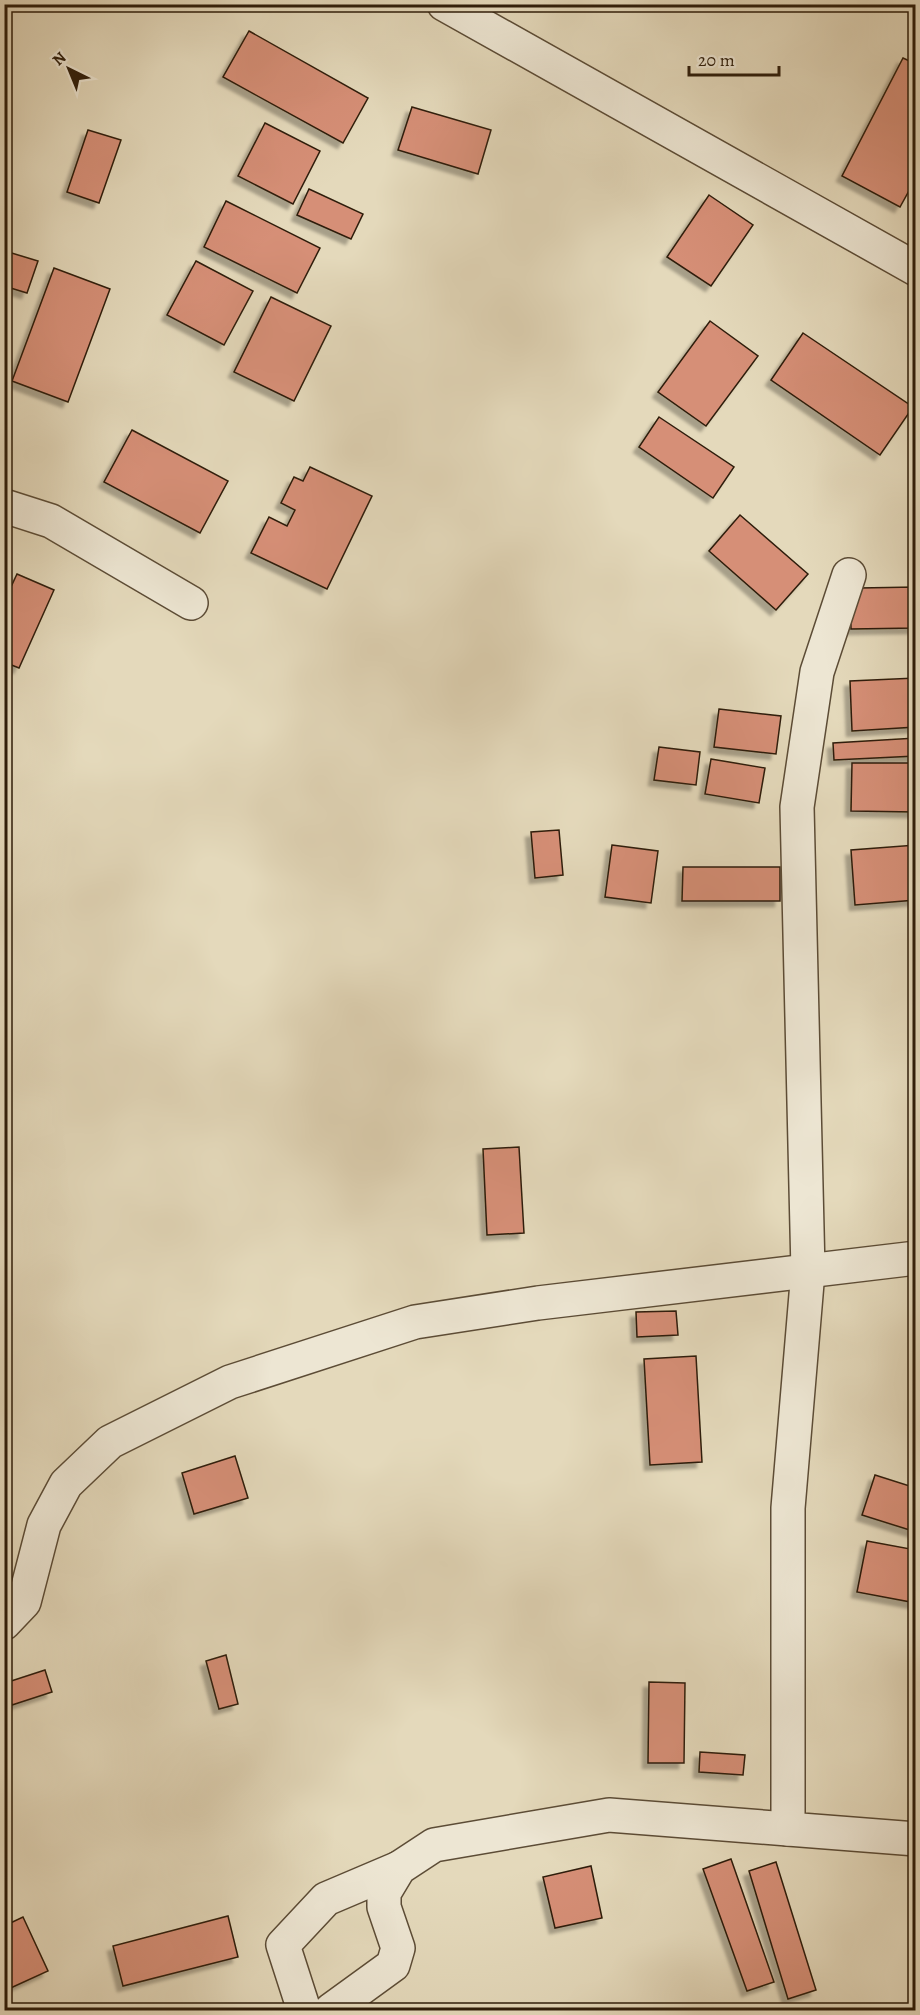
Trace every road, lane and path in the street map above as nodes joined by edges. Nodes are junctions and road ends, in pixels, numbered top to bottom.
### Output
1 (444, 4) edge
2 (915, 269) edge
3 (4, 506) edge
4 (849, 575) dead end
5 (191, 603) dead end
6 (915, 1258) edge
7 (808, 1271) junction
8 (4, 1623) edge
9 (788, 1829) junction
10 (915, 1839) edge
11 (399, 1868) junction
12 (304, 2010) edge
13 (331, 2010) edge

1 - 2 street
3 - 5 street
4 - 7 street
6 - 7 street
7 - 8 street
7 - 9 street
9 - 10 street
9 - 11 street
11 - 12 street
11 - 13 street

